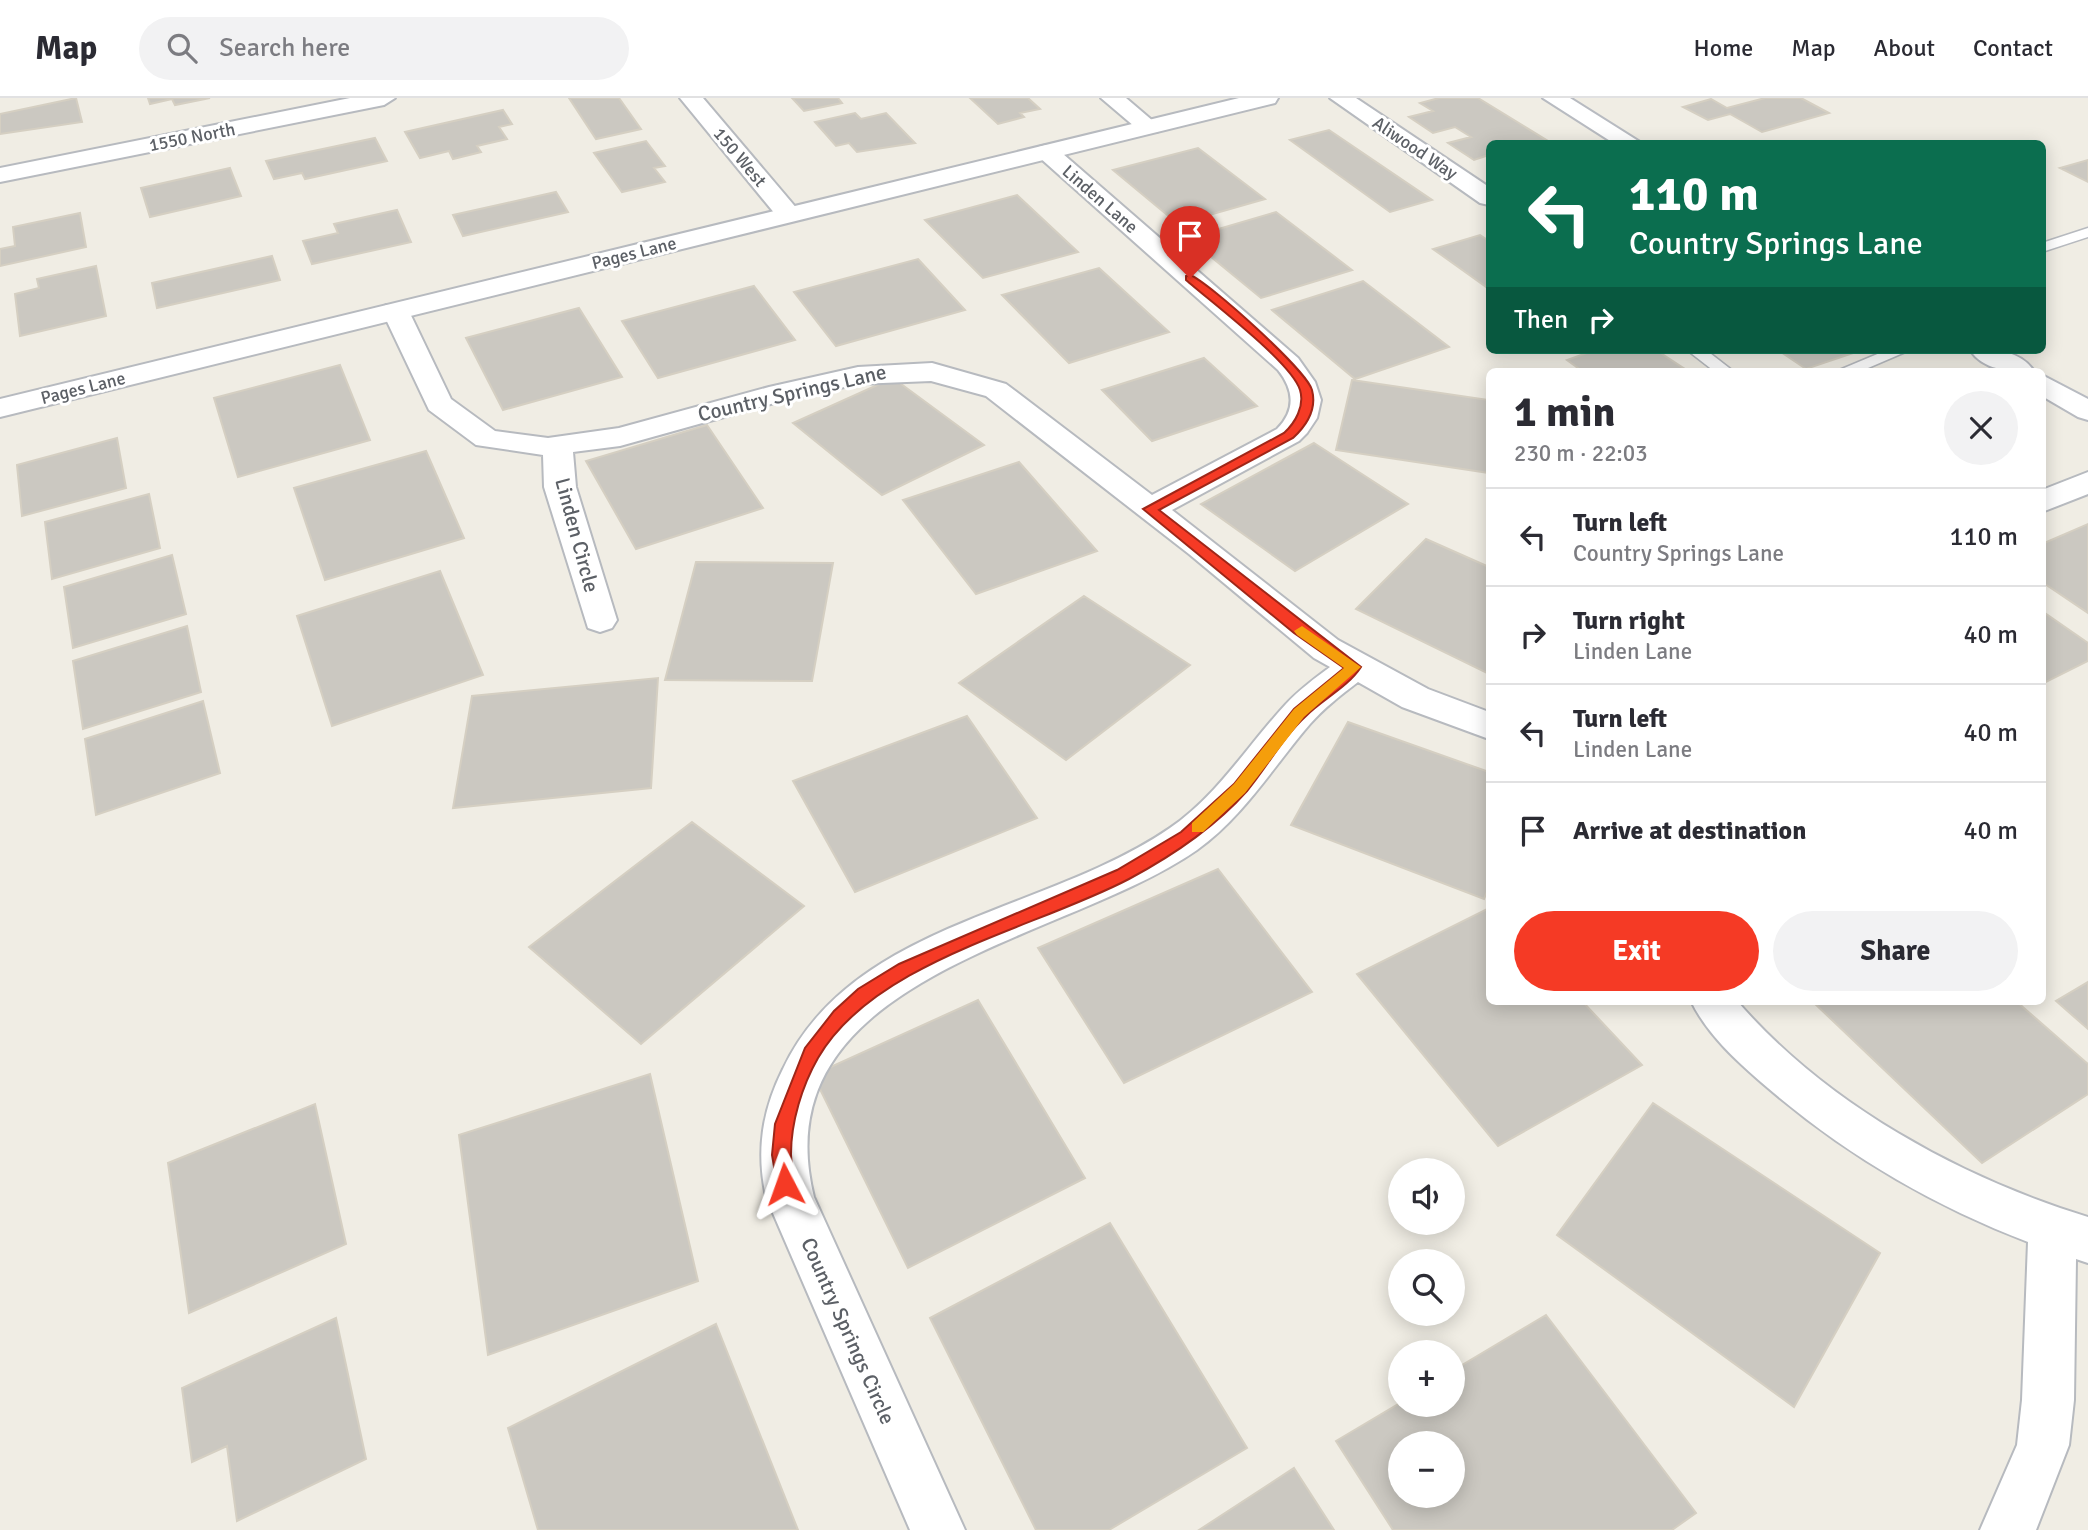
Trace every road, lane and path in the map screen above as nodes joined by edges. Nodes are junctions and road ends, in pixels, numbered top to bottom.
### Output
1 (384, 98) edge
2 (691, 98) edge
3 (1112, 98) edge
4 (1267, 98) edge
5 (1341, 98) edge
6 (1555, 98) edge
7 (1149, 127) junction
8 (1626, 140) edge
9 (1047, 152) junction
10 (0, 175) edge
11 (1486, 196) edge
12 (789, 215) junction
13 (2088, 232) edge
14 (2046, 247) edge
15 (396, 311) junction
16 (1701, 354) edge
17 (1891, 354) edge
18 (1991, 354) edge
19 (1721, 368) edge
20 (1852, 368) edge
21 (2015, 368) edge
22 (2046, 386) edge
23 (0, 408) edge
24 (2088, 411) edge
25 (558, 448) junction
26 (2088, 482) edge
27 (2046, 500) edge
28 (1150, 509) junction
29 (600, 620) dead end
30 (1354, 667) junction
31 (1486, 725) edge
32 (1716, 1005) edge
33 (2070, 1235) edge
34 (937, 1530) edge
35 (2007, 1530) edge

1 - 10 street, 1550 North
2 - 12 street, 150 West
3 - 7 street
4 - 7 street, Pages Lane
5 - 11 street, Aliwood Way
6 - 8 street
7 - 9 street, Pages Lane
9 - 12 street, Pages Lane
9 - 28 street, Linden Lane
12 - 15 street, Pages Lane
13 - 14 lane
15 - 23 street, Pages Lane
15 - 25 street, Country Springs Lane
16 - 19 lane
17 - 20 lane
18 - 21 street
22 - 24 street
25 - 28 street, Country Springs Lane
25 - 29 street, Linden Circle
26 - 27 street
28 - 30 street, Country Springs Lane
30 - 31 street, Country Springs Lane
30 - 34 street, Country Springs Circle
32 - 33 street
33 - 35 street

